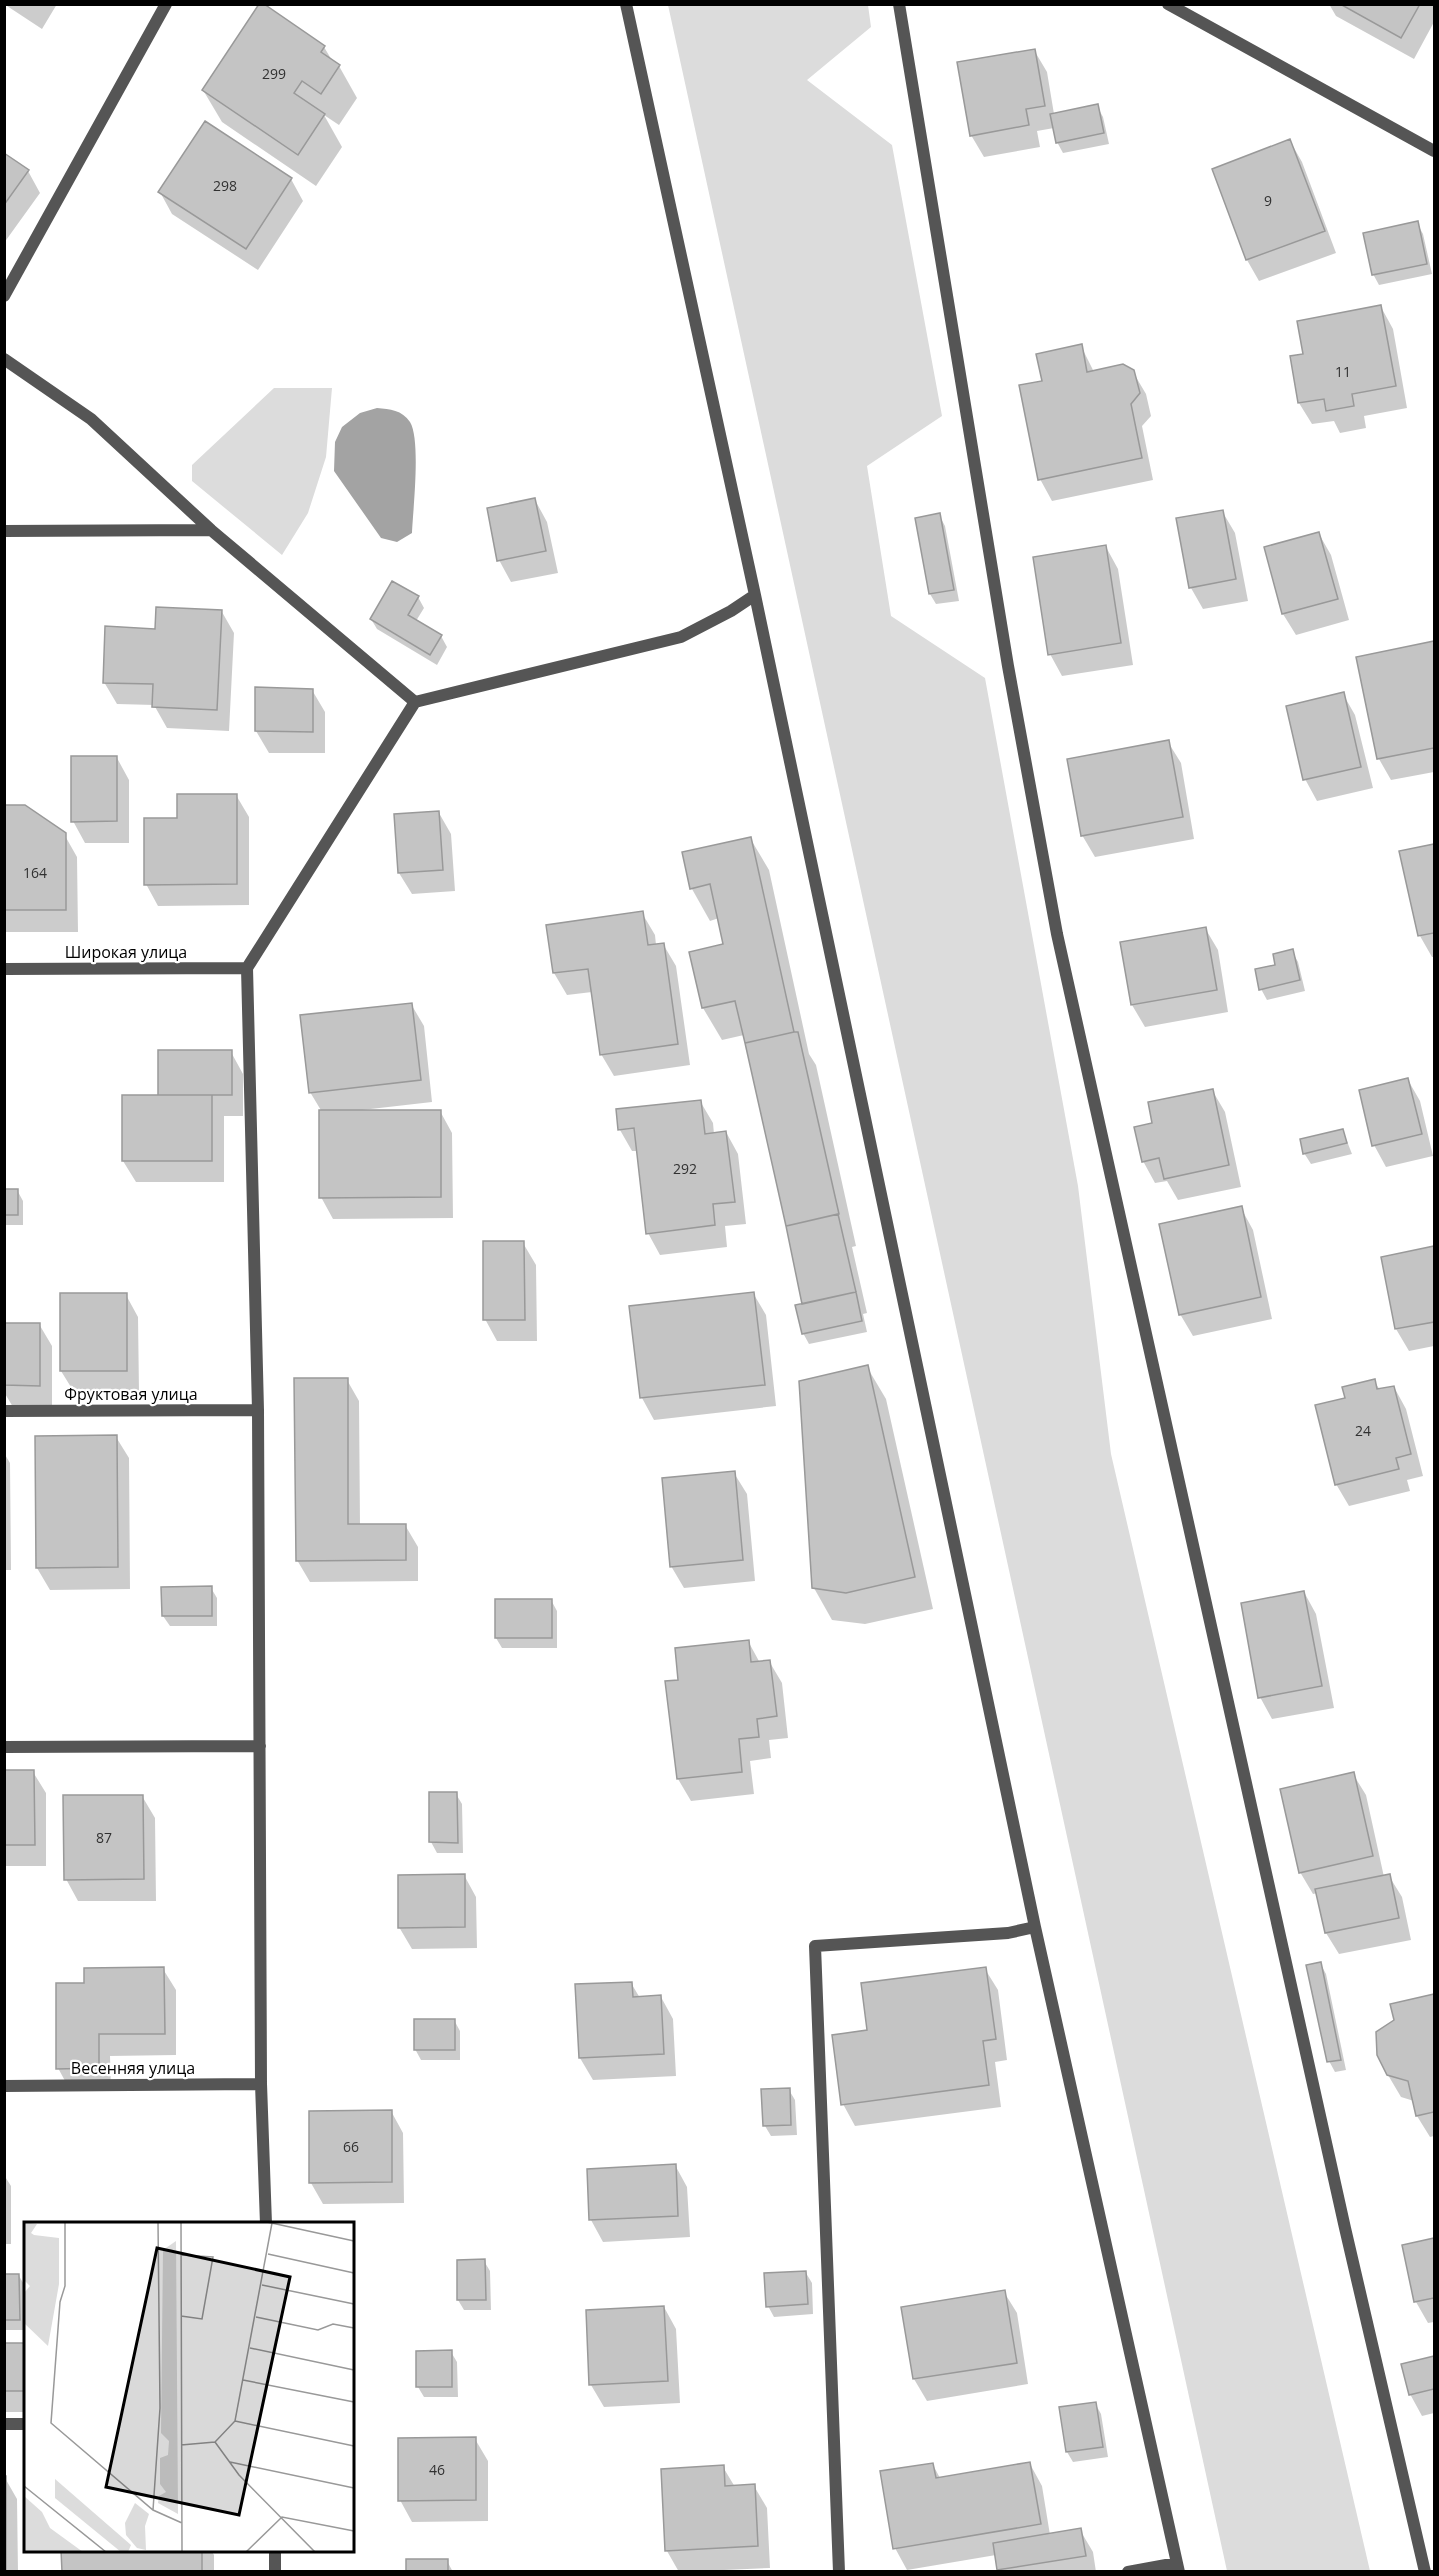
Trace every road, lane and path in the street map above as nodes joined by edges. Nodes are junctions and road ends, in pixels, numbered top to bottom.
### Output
1 (166, 4) edge
2 (626, 4) edge
3 (898, 4) edge
4 (1168, 4) edge
5 (1434, 151) edge
6 (4, 296) edge
7 (4, 359) edge
8 (211, 530) junction
9 (4, 531) edge
10 (755, 595) junction
11 (414, 702) junction
12 (247, 968) junction
13 (4, 969) edge
14 (258, 1410) junction
15 (4, 1411) edge
16 (260, 1746) junction
17 (4, 1747) edge
18 (1035, 1927) junction
19 (261, 2084) junction
20 (4, 2086) edge
21 (266, 2222) edge
22 (4, 2424) edge
23 (24, 2424) edge
24 (275, 2552) edge
25 (1178, 2567) edge
26 (275, 2571) edge
27 (839, 2571) edge
28 (1128, 2571) edge
29 (1425, 2571) edge

1 - 6 street
2 - 10 street
3 - 29 street
4 - 5 street
7 - 8 street
8 - 9 street
8 - 11 street
10 - 11 street
10 - 18 street
11 - 12 street
12 - 13 street, Широкая улица
12 - 14 street
14 - 15 street, Фруктовая улица
14 - 16 street
16 - 17 street
16 - 19 street
18 - 25 street
18 - 27 street
19 - 20 street, Весенняя улица
19 - 21 street
22 - 23 street
24 - 26 street
25 - 28 street

